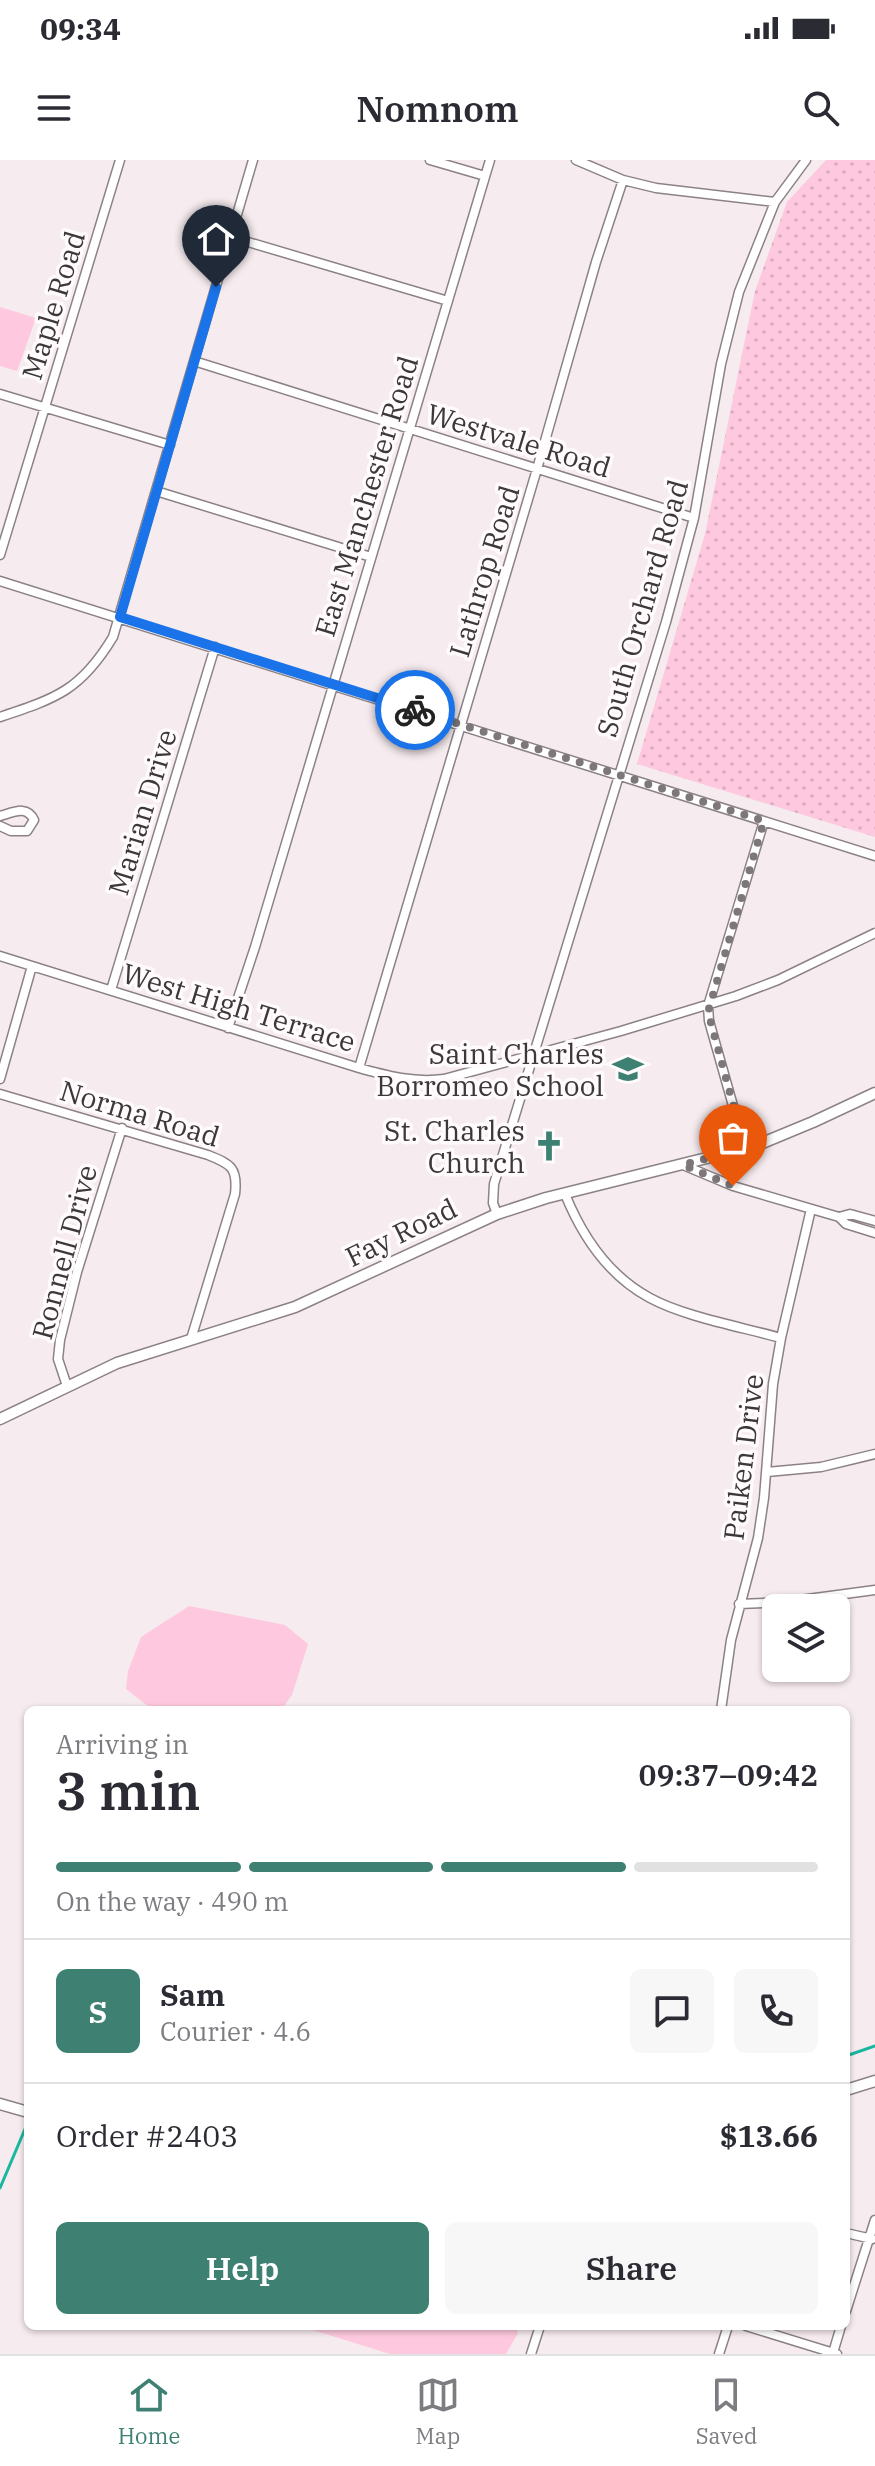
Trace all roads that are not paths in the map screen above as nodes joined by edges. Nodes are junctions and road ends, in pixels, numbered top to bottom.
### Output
1 (120, 160) edge
2 (253, 160) edge
3 (430, 160) edge
4 (490, 160) edge
5 (576, 160) edge
6 (806, 160) edge
7 (485, 176) junction
8 (623, 180) junction
9 (775, 202) junction
10 (231, 237) junction
11 (448, 301) junction
12 (194, 361) junction
13 (0, 394) edge
14 (46, 407) junction
15 (409, 429) junction
16 (170, 445) junction
17 (537, 469) junction
18 (156, 491) junction
19 (694, 518) junction
20 (0, 555) edge
21 (371, 557) junction
22 (0, 581) edge
23 (120, 617) junction
24 (215, 647) junction
25 (332, 684) junction
26 (0, 717) edge
27 (462, 725) junction
28 (618, 774) junction
29 (0, 816) edge
30 (764, 821) junction
31 (0, 826) edge
32 (875, 856) edge
33 (875, 933) edge
34 (0, 956) edge
35 (32, 966) junction
36 (111, 990) junction
37 (708, 1006) junction
38 (228, 1028) junction
39 (535, 1054) junction
40 (359, 1068) junction
41 (0, 1079) edge
42 (875, 1093) edge
43 (0, 1094) edge
44 (122, 1128) junction
45 (745, 1148) junction
46 (683, 1165) junction
47 (565, 1194) junction
48 (811, 1209) junction
49 (497, 1214) junction
50 (839, 1217) junction
51 (875, 1221) edge
52 (875, 1233) edge
53 (781, 1338) junction
54 (191, 1339) junction
55 (67, 1386) junction
56 (0, 1419) edge
57 (875, 1454) edge
58 (767, 1472) junction
59 (875, 1590) edge
60 (739, 1604) junction
61 (721, 1706) edge
62 (875, 2081) edge
63 (850, 2089) edge
64 (0, 2104) edge
65 (24, 2111) edge
66 (875, 2220) edge
67 (850, 2234) edge
68 (872, 2239) edge
69 (850, 2300) edge
70 (539, 2330) edge
71 (727, 2330) edge
72 (759, 2330) edge
73 (840, 2330) edge
74 (835, 2353) edge
75 (531, 2354) edge
76 (719, 2354) edge

1 - 14 street, Maple Road
2 - 10 street
3 - 7 street
4 - 7 street, East Manchester Road
5 - 8 street
6 - 9 street, South Orchard Road
7 - 11 street, East Manchester Road
8 - 9 street
8 - 17 street, Lathrop Road
9 - 19 street, South Orchard Road
10 - 11 street
10 - 12 street
11 - 15 street, East Manchester Road
12 - 15 street, Westvale Road
12 - 16 street
13 - 14 street
14 - 16 street
14 - 20 street, Maple Road
15 - 17 street, Westvale Road
15 - 21 street, East Manchester Road
16 - 18 street
17 - 19 street, Westvale Road
17 - 27 street, Lathrop Road
18 - 21 street
18 - 23 street
19 - 28 street, South Orchard Road
21 - 25 street, East Manchester Road
22 - 23 street
23 - 24 street
23 - 26 street
24 - 25 street
24 - 36 street, Marian Drive
25 - 27 street
25 - 38 street, East Manchester Road
27 - 28 street
27 - 40 street, Lathrop Road
28 - 30 street
28 - 39 street, South Orchard Road
29 - 31 street
30 - 32 street
30 - 37 street
33 - 37 street, West High Terrace
34 - 35 street, West High Terrace
35 - 36 street, West High Terrace
35 - 41 street
36 - 38 street, West High Terrace
37 - 39 street, West High Terrace
37 - 45 street
38 - 40 street, West High Terrace
39 - 40 street, West High Terrace
39 - 49 street, South Orchard Road
42 - 45 street, Fay Road
43 - 44 street, Norma Road
44 - 54 street, Norma Road
44 - 55 street, Ronnell Drive
45 - 46 street, Fay Road
46 - 47 street, Fay Road
46 - 48 street
47 - 49 street, Fay Road
47 - 53 street
48 - 50 street
48 - 53 street, Paiken Drive
49 - 54 street, Fay Road
50 - 51 street
50 - 52 street
53 - 58 street, Paiken Drive
54 - 55 street, Fay Road
55 - 56 street, Fay Road
57 - 58 street
58 - 60 street, Paiken Drive
59 - 60 street
60 - 61 street, Paiken Drive
62 - 63 street
64 - 65 street
66 - 68 street
67 - 68 street
68 - 69 street
70 - 75 street
71 - 76 street
72 - 74 street
73 - 74 street

